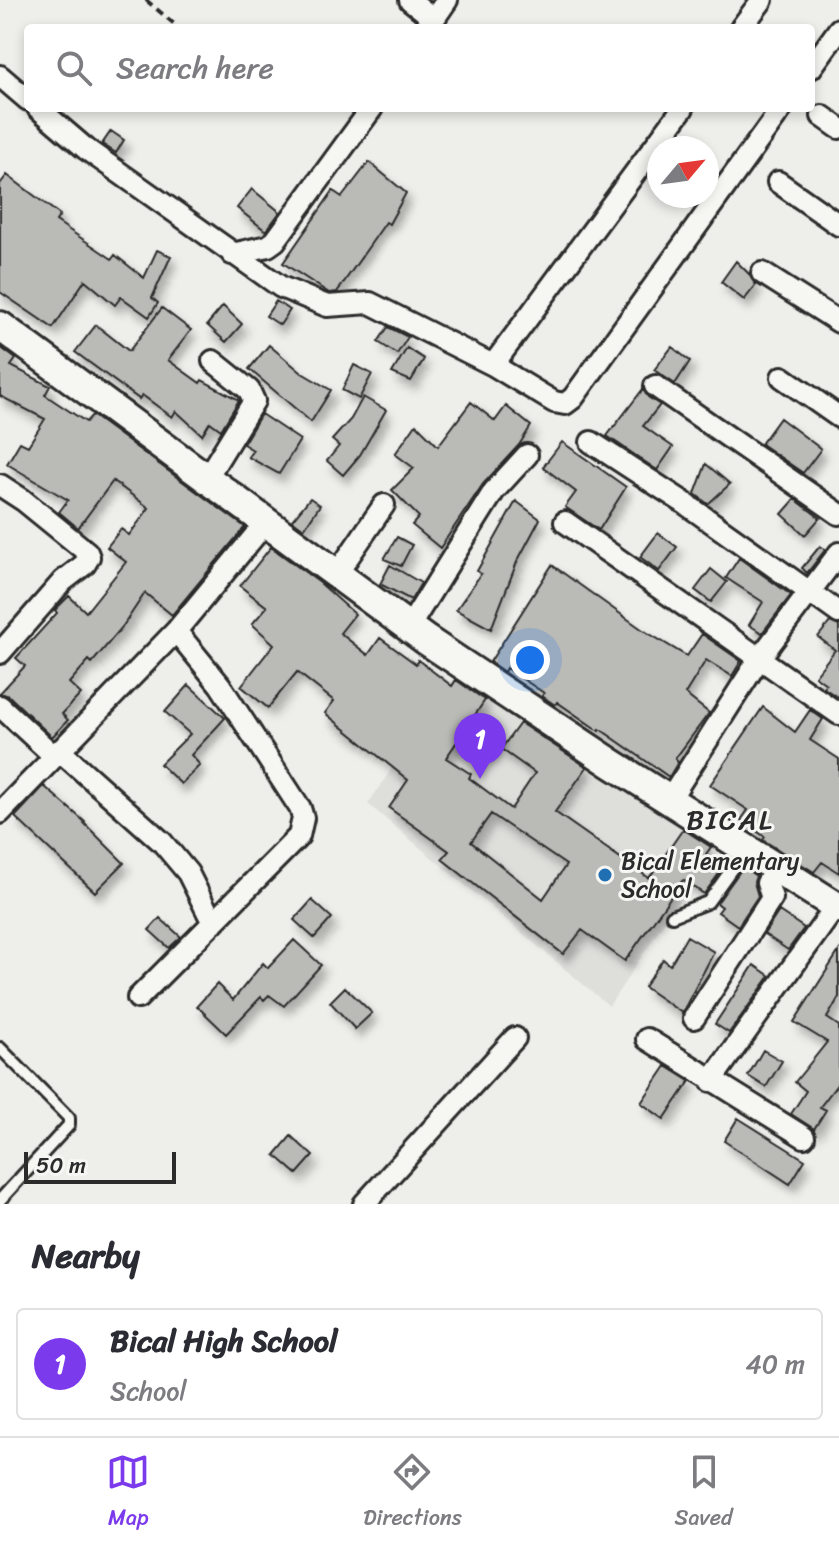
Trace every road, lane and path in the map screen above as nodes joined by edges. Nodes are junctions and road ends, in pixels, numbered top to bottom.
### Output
1 (146, 0) edge
2 (410, 0) edge
3 (447, 0) edge
4 (762, 0) edge
5 (431, 23) edge
6 (174, 24) edge
7 (744, 24) edge
8 (839, 29) edge
9 (815, 62) edge
10 (0, 76) edge
11 (24, 97) edge
12 (43, 112) edge
13 (369, 112) edge
14 (680, 112) edge
15 (779, 112) edge
16 (822, 116) dead end
17 (839, 128) edge
18 (778, 182) dead end
19 (839, 225) edge
20 (232, 254) junction
21 (762, 273) dead end
22 (839, 322) edge
23 (0, 326) edge
24 (213, 361) dead end
25 (493, 365) junction
26 (782, 377) dead end
27 (655, 386) dead end
28 (839, 417) edge
29 (591, 442) dead end
30 (527, 455) dead end
31 (206, 479) junction
32 (0, 485) edge
33 (384, 505) dead end
34 (839, 514) edge
35 (266, 522) junction
36 (565, 522) dead end
37 (839, 553) edge
38 (338, 572) junction
39 (810, 594) junction
40 (839, 613) edge
41 (409, 627) junction
42 (176, 631) junction
43 (0, 653) edge
44 (759, 659) junction
45 (0, 706) edge
46 (839, 714) edge
47 (56, 753) junction
48 (670, 799) junction
49 (0, 813) edge
50 (747, 848) junction
51 (777, 867) junction
52 (838, 907) edge
53 (672, 916) dead end
54 (213, 923) junction
55 (138, 998) dead end
56 (694, 1018) dead end
57 (515, 1038) dead end
58 (647, 1039) dead end
59 (0, 1048) edge
60 (711, 1081) junction
61 (804, 1137) dead end
62 (0, 1200) edge
63 (364, 1204) edge

1 - 6 path
2 - 5 street
3 - 5 street
4 - 7 street
8 - 9 street
10 - 11 street
12 - 20 street
13 - 20 street
14 - 25 street
15 - 25 street
16 - 17 street
18 - 19 street
20 - 25 street
21 - 22 street
23 - 31 street
24 - 31 street
26 - 28 street
27 - 34 street
29 - 39 street
30 - 41 street
31 - 35 street
32 - 43 street
33 - 38 street
35 - 38 street
35 - 42 street
36 - 44 street
37 - 39 street
38 - 41 street
39 - 40 street
39 - 44 street
41 - 48 street
42 - 47 street
42 - 54 street
44 - 46 street
44 - 48 street
45 - 47 street
47 - 49 street
47 - 54 street
48 - 50 street
50 - 51 street
50 - 53 lane
51 - 52 street
51 - 56 street
52 - 60 street
54 - 55 street
57 - 63 street
58 - 60 street
59 - 62 lane
60 - 61 street

